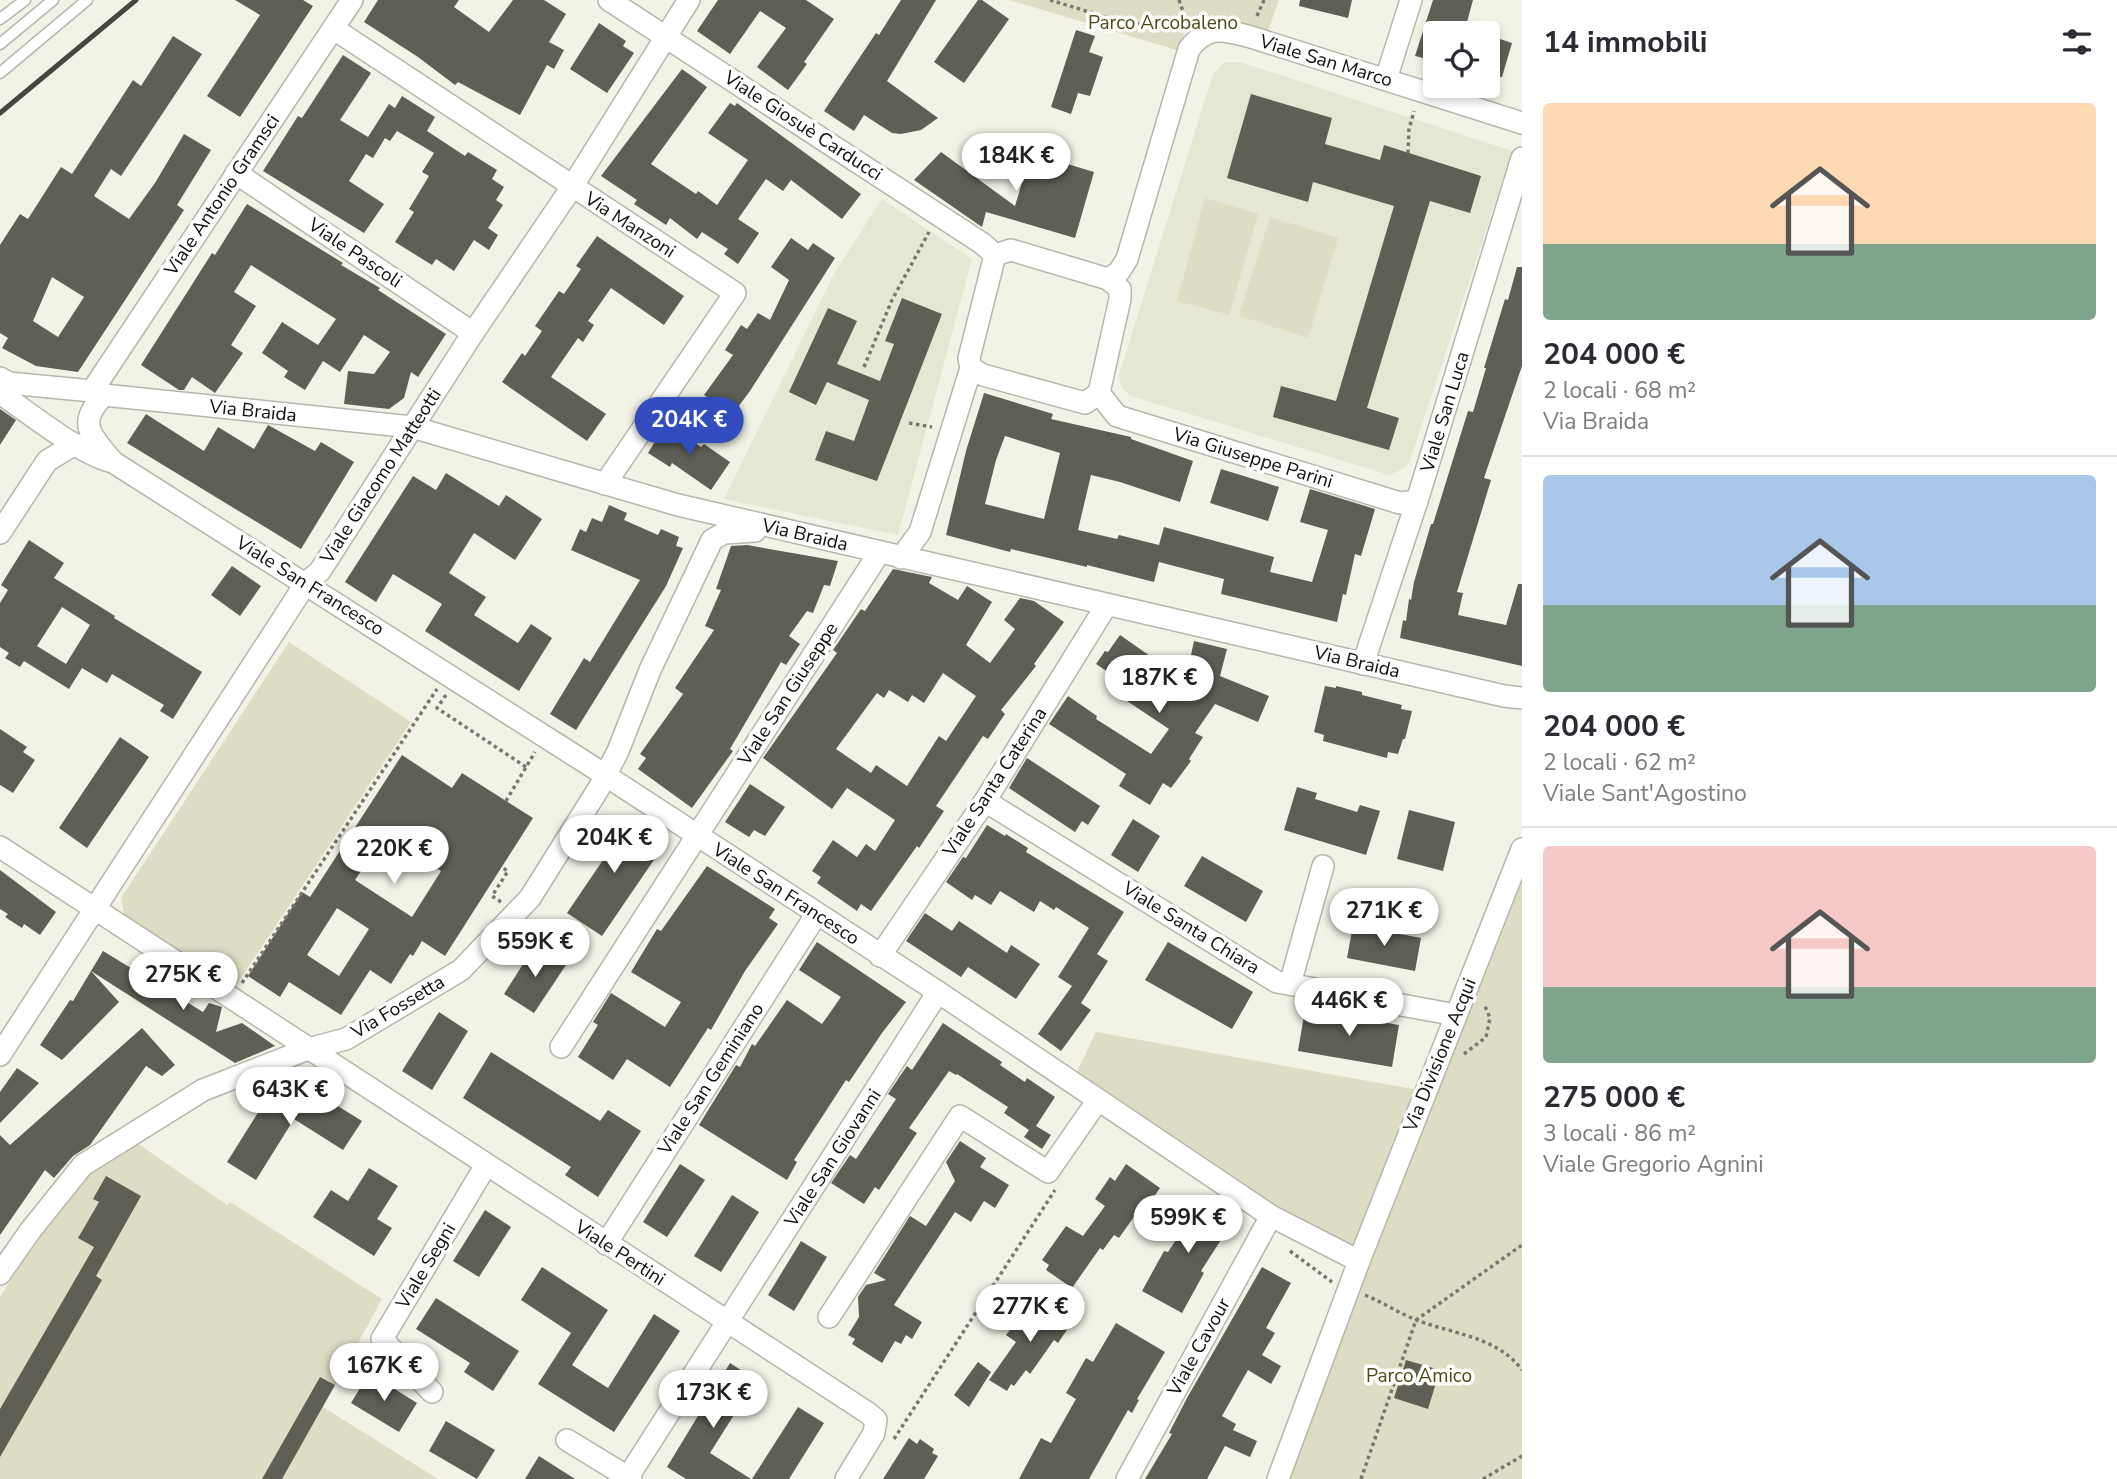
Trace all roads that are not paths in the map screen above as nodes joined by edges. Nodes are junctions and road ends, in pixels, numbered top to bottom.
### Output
1 (24, 0) edge
2 (53, 0) edge
3 (87, 0) edge
4 (352, 0) edge
5 (609, 0) edge
6 (689, 0) edge
7 (1411, 0) edge
8 (0, 19) edge
9 (334, 29) junction
10 (665, 37) junction
11 (0, 44) edge
12 (0, 73) edge
13 (1386, 79) junction
14 (1522, 122) edge
15 (1522, 158) edge
16 (236, 173) junction
17 (572, 187) junction
18 (995, 255) junction
19 (1108, 279) junction
20 (473, 332) junction
21 (971, 368) junction
22 (0, 378) edge
23 (0, 393) edge
24 (98, 393) junction
25 (1099, 393) junction
26 (412, 427) junction
27 (75, 444) junction
28 (113, 462) junction
29 (605, 484) junction
30 (654, 498) junction
31 (1418, 501) junction
32 (770, 527) junction
33 (0, 533) edge
34 (712, 540) junction
35 (879, 552) junction
36 (901, 558) junction
37 (306, 583) junction
38 (1106, 606) junction
39 (1363, 663) junction
40 (1513, 697) edge
41 (1522, 716) edge
42 (606, 776) junction
43 (985, 801) junction
44 (697, 836) junction
45 (0, 847) edge
46 (1522, 849) edge
47 (1323, 866) dead end
48 (94, 909) junction
49 (817, 915) junction
50 (880, 956) junction
51 (1290, 984) junction
52 (938, 992) junction
53 (1456, 1015) junction
54 (561, 1047) dead end
55 (308, 1049) junction
56 (0, 1055) edge
57 (1098, 1100) junction
58 (486, 1165) junction
59 (1271, 1216) junction
60 (606, 1244) junction
61 (1359, 1261) junction
62 (0, 1274) edge
63 (829, 1317) dead end
64 (727, 1322) junction
65 (432, 1392) dead end
66 (567, 1440) dead end
67 (629, 1478) edge
68 (845, 1479) edge
69 (1127, 1479) edge
70 (1278, 1479) edge

1 - 8 lane
2 - 11 lane
3 - 12 lane
4 - 9 street, Viale Antonio Gramsci
5 - 10 street, Viale Giosuè Carducci
6 - 10 street, Viale Giacomo Matteotti
7 - 13 street
9 - 16 street, Viale Antonio Gramsci
9 - 17 street, Via Manzoni
10 - 17 street, Viale Giacomo Matteotti
10 - 18 street, Viale Giosuè Carducci
13 - 14 street, Viale San Marco
13 - 19 street, Viale San Marco
15 - 31 street, Viale San Luca
16 - 20 street, Viale Pascoli
16 - 24 street, Viale Antonio Gramsci
17 - 20 street, Viale Giacomo Matteotti
17 - 29 street, Via Manzoni
18 - 19 street
18 - 21 street
19 - 25 street
20 - 26 street, Viale Giacomo Matteotti
21 - 25 street
21 - 36 street
22 - 24 street, Via Braida
23 - 27 street, Viale San Francesco
24 - 26 street, Via Braida
24 - 28 street
25 - 31 street, Via Giuseppe Parini
26 - 29 street, Via Braida
26 - 37 street, Viale Giacomo Matteotti
27 - 28 street, Viale San Francesco
27 - 33 street
28 - 37 street, Viale San Francesco
29 - 30 street, Via Braida
30 - 32 street, Via Braida
30 - 34 street
31 - 39 street, Viale San Luca
32 - 34 street
32 - 35 street, Via Braida
34 - 42 street, Via Fossetta
35 - 36 street, Via Braida
35 - 44 street, Viale San Giuseppe
36 - 38 street, Via Braida
37 - 42 street, Viale San Francesco
37 - 48 street, Viale Giacomo Matteotti
38 - 39 street, Via Braida
38 - 43 street, Viale Santa Caterina
39 - 40 street, Via Braida
40 - 41 street, Via Braida
42 - 44 street, Viale San Francesco
42 - 55 street, Via Fossetta
43 - 50 street, Viale Santa Caterina
43 - 51 street, Viale Santa Chiara
44 - 49 street, Viale San Francesco
44 - 54 street, Viale San Giuseppe
45 - 48 street, Viale Pertini
46 - 53 street, Via Divisione Acqui
47 - 51 street
48 - 55 street, Viale Pertini
48 - 56 street, Viale Giacomo Matteotti
49 - 50 street, Viale San Francesco
49 - 60 street, Viale San Geminiano
50 - 52 street, Viale San Francesco
51 - 53 street, Viale Santa Chiara
52 - 57 street, Viale San Francesco
52 - 64 street, Viale San Giovanni
53 - 61 street, Via Divisione Acqui
55 - 58 street, Viale Pertini
55 - 62 street, Via Fossetta
57 - 59 street, Viale San Francesco
57 - 63 street
58 - 60 street, Viale Pertini
58 - 65 street, Viale Segni
59 - 61 street, Viale San Francesco
59 - 69 street, Viale Cavour
60 - 64 street, Viale Pertini
61 - 70 street, Via Divisione Acqui
64 - 67 street, Viale San Giovanni
64 - 68 street, Viale Pertini
66 - 67 street

